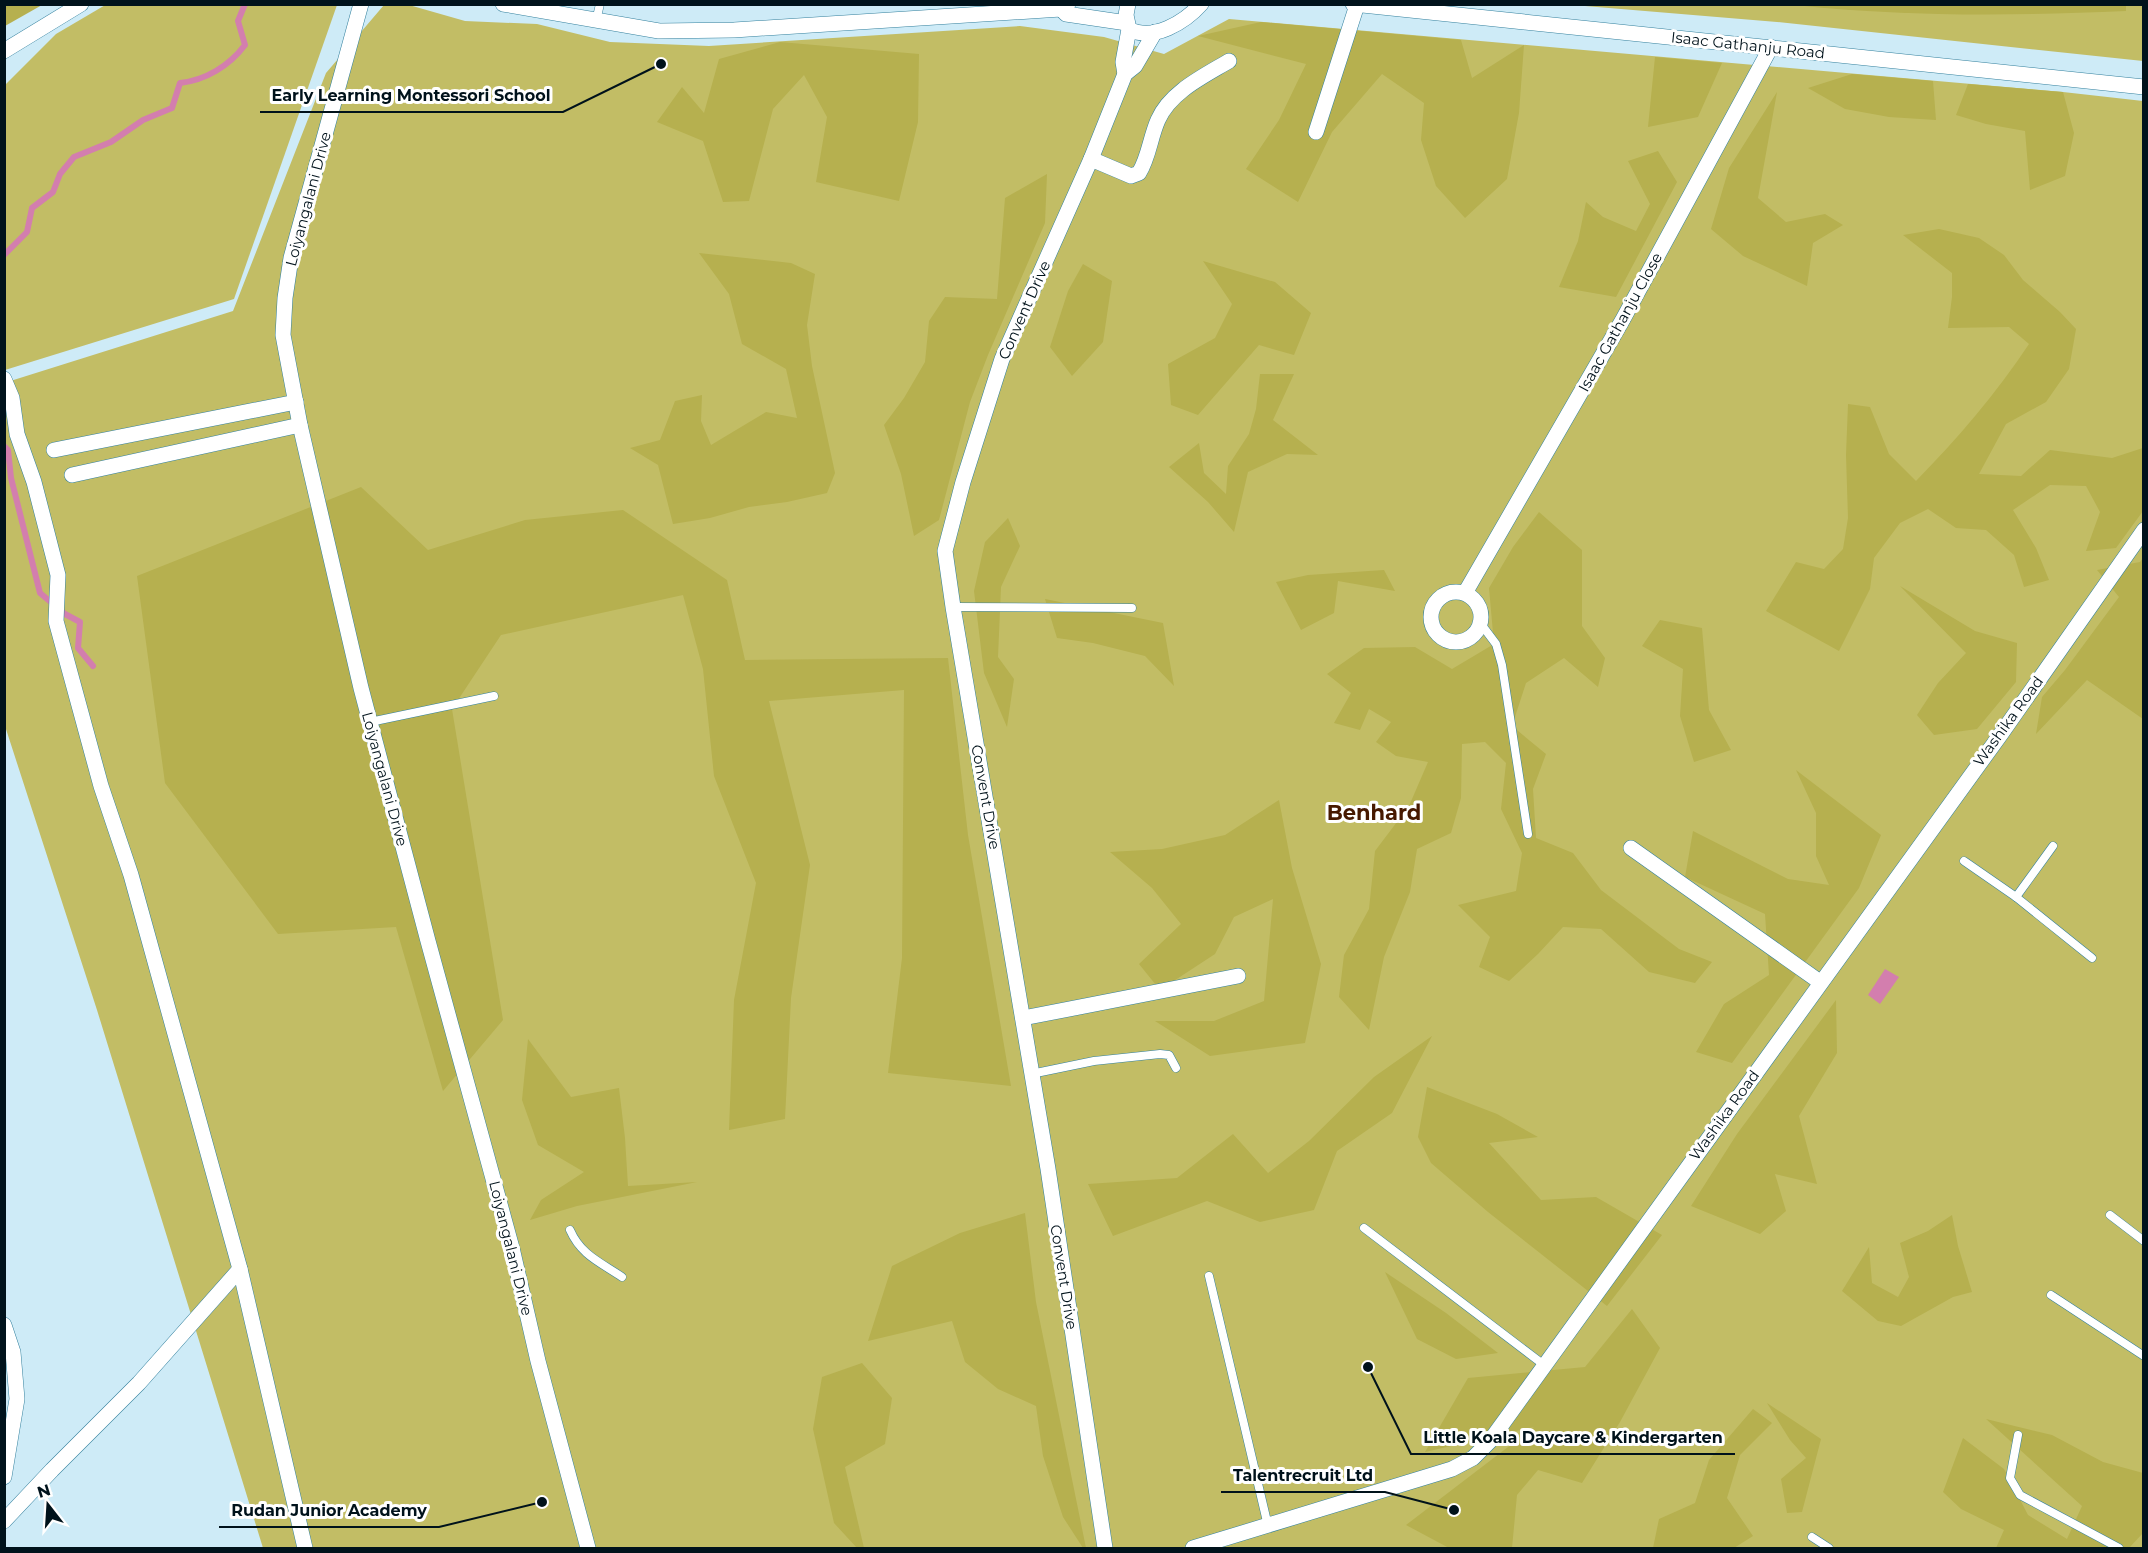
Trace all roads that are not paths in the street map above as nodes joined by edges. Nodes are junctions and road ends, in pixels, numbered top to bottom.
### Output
1 (81, 4) edge
2 (361, 4) edge
3 (503, 4) edge
4 (600, 4) edge
5 (1128, 4) edge
6 (1201, 4) edge
7 (1355, 5) edge
8 (1065, 7) edge
9 (596, 21) junction
10 (1128, 26) junction
11 (1155, 32) junction
12 (1771, 47) junction
13 (4, 51) edge
14 (1229, 61) dead end
15 (1125, 74) junction
16 (2144, 87) edge
17 (1316, 132) dead end
18 (1091, 159) junction
19 (4, 379) edge
20 (296, 402) junction
21 (300, 425) junction
22 (54, 450) dead end
23 (72, 475) dead end
24 (2144, 530) edge
25 (1465, 593) junction
26 (953, 607) junction
27 (1132, 608) dead end
28 (1481, 624) junction
29 (494, 696) dead end
30 (370, 722) junction
31 (1528, 834) dead end
32 (2053, 846) dead end
33 (1631, 848) dead end
34 (1964, 861) dead end
35 (2016, 897) junction
36 (2092, 958) dead end
37 (1238, 976) dead end
38 (1820, 982) junction
39 (1023, 1018) junction
40 (1176, 1068) dead end
41 (1031, 1074) junction
42 (2110, 1215) dead end
43 (1364, 1228) dead end
44 (570, 1230) dead end
45 (2144, 1241) edge
46 (240, 1269) junction
47 (1209, 1276) dead end
48 (622, 1277) dead end
49 (2050, 1295) dead end
50 (4, 1325) edge
51 (2144, 1356) edge
52 (1544, 1365) junction
53 (2018, 1435) dead end
54 (4, 1477) edge
55 (4, 1521) edge
56 (1268, 1526) junction
57 (1812, 1537) dead end
58 (305, 1548) edge
59 (588, 1548) edge
60 (1105, 1548) edge
61 (1193, 1548) edge
62 (1829, 1548) edge
63 (2119, 1548) edge

1 - 13 street
2 - 20 street, Loiyangalani Drive
3 - 9 street
4 - 9 lane
5 - 10 street, Convent Drive
6 - 11 street
7 - 12 street, Isaac Gathanju Road
7 - 17 street
8 - 9 street
8 - 10 street
10 - 11 street
10 - 15 street, Convent Drive
11 - 15 street, Convent Drive
12 - 16 street, Isaac Gathanju Road
12 - 25 street, Isaac Gathanju Close
14 - 18 street
15 - 18 street, Convent Drive
18 - 26 street, Convent Drive
19 - 46 street
20 - 21 street, Loiyangalani Drive
20 - 22 street
21 - 23 street
21 - 30 street, Loiyangalani Drive
24 - 38 street, Washika Road
25 - 28 street
25 - 28 street
26 - 27 lane
26 - 39 street, Convent Drive
28 - 31 lane
29 - 30 lane
30 - 59 street, Loiyangalani Drive
32 - 35 lane
33 - 38 street
34 - 35 lane
35 - 36 lane
37 - 39 street
38 - 52 street, Washika Road
39 - 41 street, Convent Drive
40 - 41 lane
41 - 60 street, Convent Drive
42 - 45 lane
43 - 52 lane
44 - 48 lane
46 - 55 street
46 - 58 street
47 - 56 lane
49 - 51 lane
50 - 54 street
52 - 56 street, Washika Road
53 - 63 lane
56 - 61 street, Washika Road
57 - 62 lane

